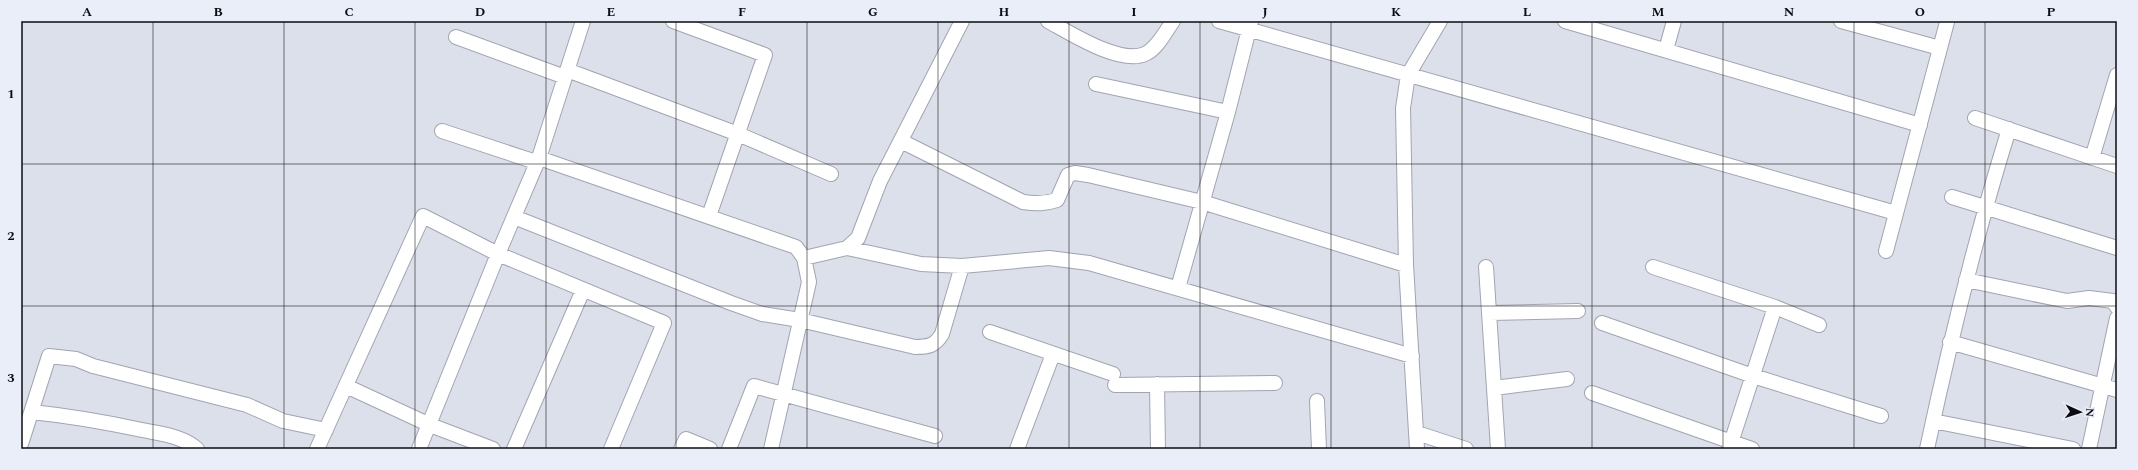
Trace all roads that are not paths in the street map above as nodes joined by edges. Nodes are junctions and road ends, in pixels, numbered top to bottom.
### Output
1 (583, 21) edge
2 (673, 21) edge
3 (962, 21) edge
4 (1048, 21) edge
5 (1172, 21) edge
6 (1219, 21) edge
7 (1440, 21) edge
8 (1565, 21) edge
9 (1674, 21) edge
10 (1841, 21) edge
11 (1947, 22) edge
12 (1250, 25) edge
13 (703, 26) edge
14 (456, 37) dead end
15 (1940, 48) junction
16 (1666, 50) junction
17 (566, 73) junction
18 (1408, 75) junction
19 (2117, 76) edge
20 (1096, 84) dead end
21 (1228, 112) junction
22 (1975, 118) dead end
23 (1920, 125) junction
24 (2009, 129) junction
25 (442, 131) dead end
26 (738, 134) junction
27 (900, 142) junction
28 (2092, 158) junction
29 (537, 160) junction
30 (2117, 166) edge
31 (831, 174) dead end
32 (1952, 197) dead end
33 (1202, 202) junction
34 (1984, 207) junction
35 (1896, 213) junction
36 (709, 216) junction
37 (514, 217) junction
38 (847, 248) junction
39 (2117, 248) edge
40 (1886, 251) dead end
41 (498, 254) junction
42 (804, 258) junction
43 (1406, 265) junction
44 (962, 266) junction
45 (1654, 267) dead end
46 (1486, 268) dead end
47 (1966, 280) junction
48 (1178, 288) junction
49 (583, 290) junction
50 (1775, 307) junction
51 (2117, 307) edge
52 (1578, 311) dead end
53 (1489, 313) junction
54 (2117, 318) edge
55 (800, 320) junction
56 (1602, 323) dead end
57 (1818, 325) dead end
58 (990, 332) dead end
59 (2115, 334) edge
60 (1950, 342) junction
61 (1053, 354) junction
62 (1412, 356) junction
63 (1753, 376) junction
64 (1567, 379) dead end
65 (1275, 383) dead end
66 (1157, 384) junction
67 (346, 386) junction
68 (2103, 387) junction
69 (1494, 388) junction
70 (2117, 390) edge
71 (784, 394) junction
72 (1592, 394) dead end
73 (1317, 401) dead end
74 (32, 412) junction
75 (1881, 416) dead end
76 (1933, 421) junction
77 (430, 425) junction
78 (326, 430) junction
79 (1417, 434) junction
80 (935, 436) dead end
81 (21, 444) edge
82 (1730, 446) edge
83 (197, 449) edge
84 (317, 449) edge
85 (419, 449) edge
86 (493, 449) edge
87 (514, 449) edge
88 (611, 449) edge
89 (681, 449) edge
90 (710, 449) edge
91 (730, 449) edge
92 (771, 449) edge
93 (1017, 449) edge
94 (1158, 449) edge
95 (1319, 449) edge
96 (1418, 449) edge
97 (1466, 449) edge
98 (1498, 449) edge
99 (1752, 449) edge
100 (1927, 449) edge
101 (2073, 449) edge
102 (2089, 449) edge

1 - 17 street
2 - 13 street
3 - 27 street
4 - 5 street
6 - 12 street
7 - 18 street
8 - 16 street
9 - 16 street
10 - 15 street
11 - 15 street
12 - 18 street
12 - 21 street
13 - 26 street
14 - 17 street
15 - 23 street
16 - 23 street
17 - 26 street
17 - 29 street
18 - 35 street
18 - 43 street
19 - 28 street
20 - 21 street
21 - 33 street
22 - 24 street
23 - 35 street
24 - 28 street
24 - 34 street
25 - 29 street
26 - 31 street
26 - 36 street
27 - 33 street
27 - 38 street
28 - 30 street
29 - 36 street
29 - 37 street
32 - 34 street
33 - 43 street
33 - 48 street
34 - 39 street
34 - 47 street
35 - 40 street
36 - 42 street
37 - 41 street
37 - 55 street
38 - 42 street
38 - 44 street
41 - 49 street
41 - 67 street
41 - 77 street
42 - 55 street
43 - 62 street
44 - 48 street
44 - 55 street
45 - 50 street
46 - 53 street
47 - 51 street
47 - 60 street
48 - 62 street
49 - 87 street
49 - 88 street
50 - 57 street
50 - 63 street
52 - 53 street
53 - 69 street
54 - 59 street
55 - 71 street
56 - 63 street
58 - 61 street
59 - 68 street
60 - 68 street
60 - 76 street
61 - 66 street
61 - 93 street
62 - 79 street
63 - 75 street
63 - 82 street
64 - 69 street
65 - 66 street
66 - 94 street
67 - 77 street
67 - 78 street
68 - 70 street
68 - 102 street
69 - 98 street
71 - 80 street
71 - 91 street
71 - 92 street
72 - 82 street
73 - 95 street
74 - 78 street
74 - 81 street
74 - 83 street
76 - 100 street
76 - 101 street
77 - 85 street
77 - 86 street
78 - 84 street
79 - 96 street
79 - 97 street
82 - 99 street
89 - 90 street

